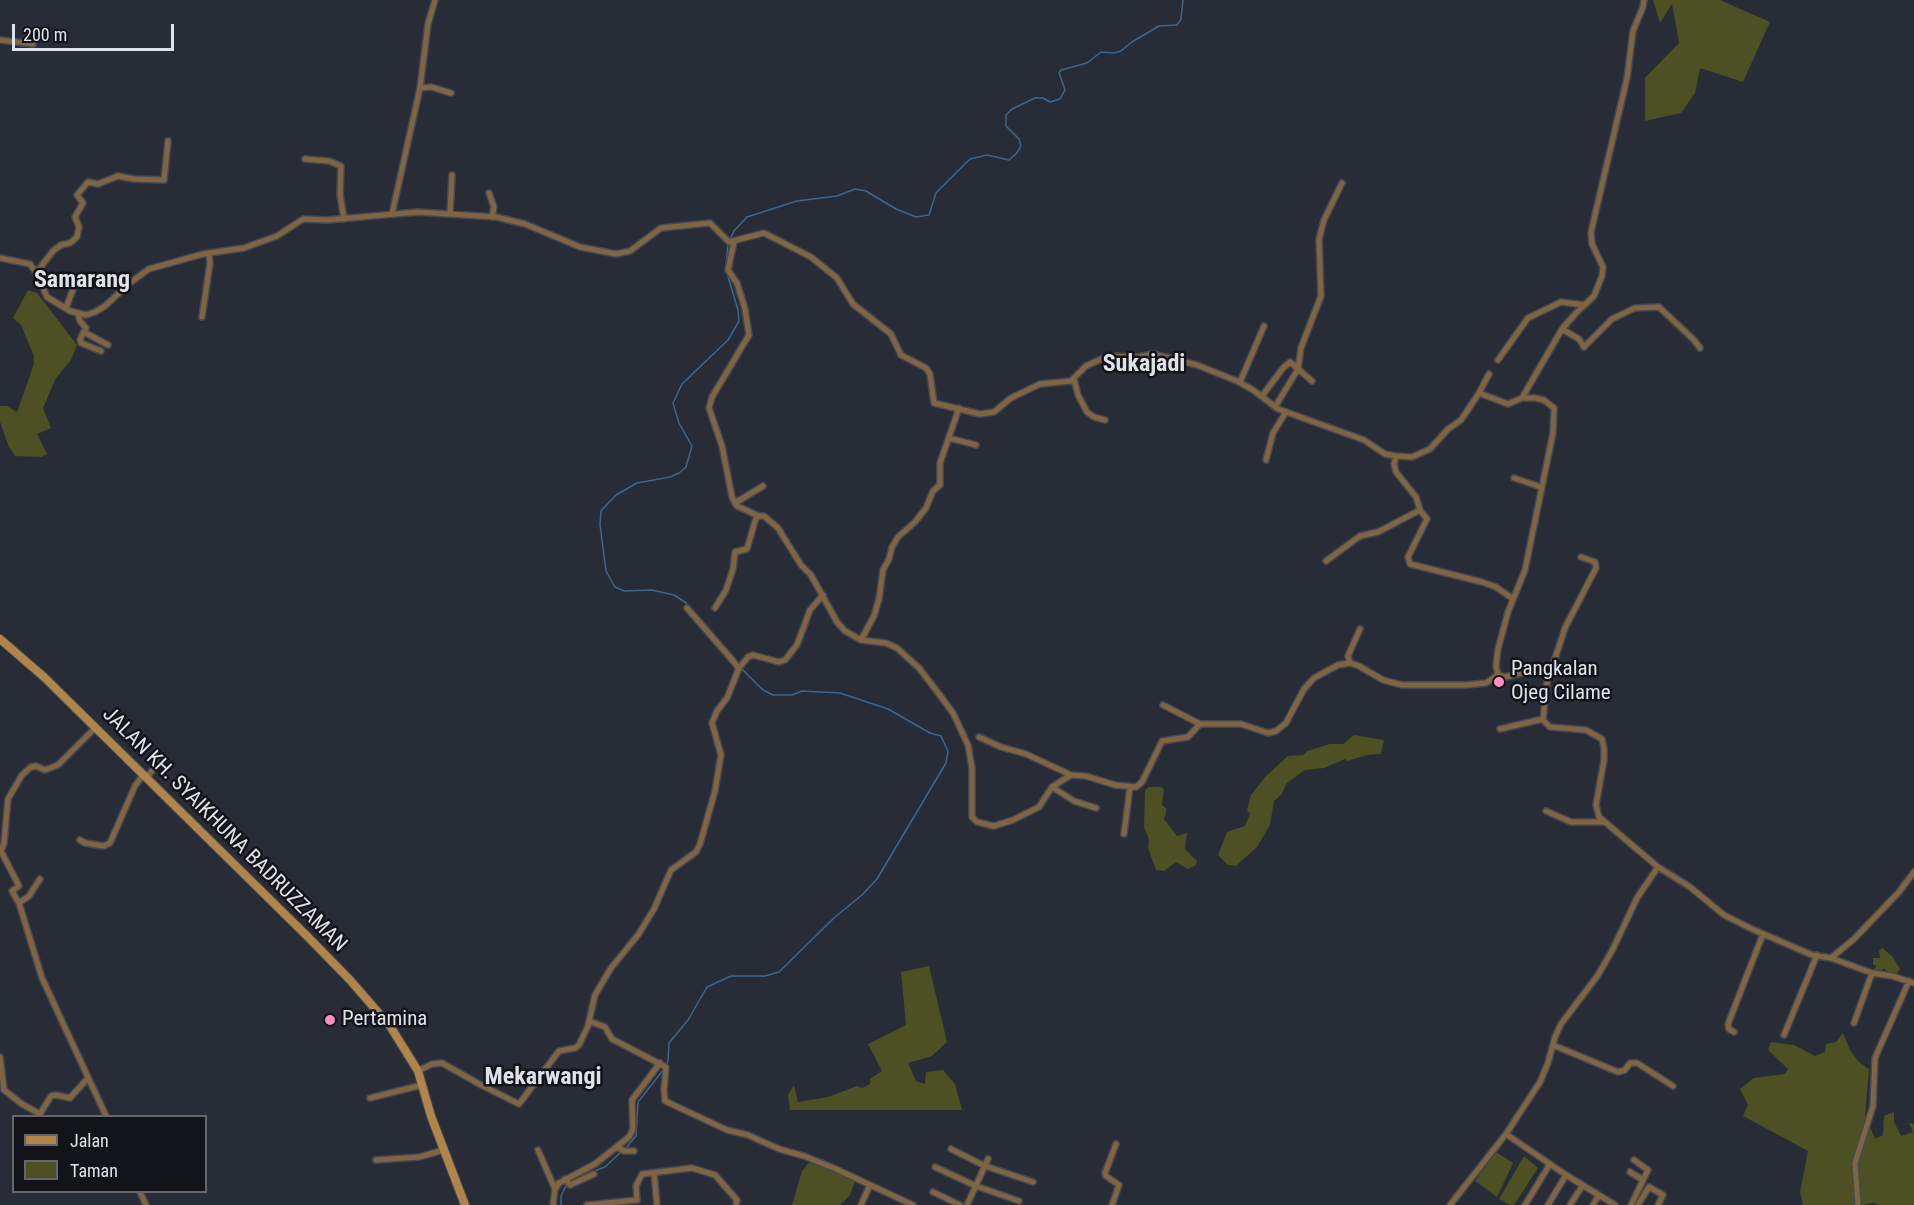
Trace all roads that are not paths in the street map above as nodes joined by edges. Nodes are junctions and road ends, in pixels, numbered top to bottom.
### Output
1 (435, 0) edge
2 (1644, 0) edge
3 (0, 40) edge
4 (33, 44) dead end
5 (420, 88) junction
6 (451, 93) dead end
7 (168, 141) dead end
8 (305, 159) dead end
9 (452, 175) dead end
10 (1342, 183) dead end
11 (489, 193) dead end
12 (392, 214) junction
13 (450, 214) junction
14 (492, 217) junction
15 (344, 219) junction
16 (731, 242) junction
17 (210, 253) junction
18 (0, 258) edge
19 (36, 273) junction
20 (75, 284) dead end
21 (1584, 305) junction
22 (66, 308) junction
23 (78, 314) junction
24 (202, 316) dead end
25 (1264, 326) dead end
26 (1562, 329) junction
27 (84, 331) junction
28 (108, 345) dead end
29 (1700, 348) dead end
30 (101, 351) dead end
31 (1498, 360) dead end
32 (1298, 369) junction
33 (1489, 374) dead end
34 (1074, 379) junction
35 (1312, 381) dead end
36 (1240, 382) junction
37 (1479, 393) junction
38 (1262, 396) junction
39 (1522, 398) junction
40 (1275, 407) junction
41 (959, 408) junction
42 (1286, 412) junction
43 (1105, 420) dead end
44 (949, 438) junction
45 (976, 445) dead end
46 (1396, 456) junction
47 (1266, 460) dead end
48 (1514, 478) dead end
49 (763, 486) dead end
50 (1541, 487) junction
51 (735, 502) junction
52 (1420, 510) junction
53 (759, 516) junction
54 (1581, 557) dead end
55 (1326, 561) dead end
56 (823, 595) junction
57 (1513, 599) junction
58 (687, 608) dead end
59 (715, 608) dead end
60 (1360, 629) dead end
61 (0, 640) edge
62 (861, 640) junction
63 (1350, 663) junction
64 (740, 667) junction
65 (1548, 674) junction
66 (1498, 675) junction
67 (1163, 705) dead end
68 (1543, 719) junction
69 (1200, 724) junction
70 (95, 728) junction
71 (1500, 729) dead end
72 (979, 737) dead end
73 (162, 759) dead end
74 (1071, 774) junction
75 (144, 776) junction
76 (1052, 787) junction
77 (1130, 787) junction
78 (1096, 808) dead end
79 (1546, 811) dead end
80 (1604, 822) junction
81 (1124, 834) dead end
82 (80, 840) dead end
83 (1, 852) edge
84 (1658, 867) junction
85 (1914, 872) edge
86 (40, 879) dead end
87 (19, 903) junction
88 (1762, 934) junction
89 (1817, 955) junction
90 (1831, 958) junction
91 (1872, 973) junction
92 (1911, 982) edge
93 (589, 1021) junction
94 (1854, 1023) dead end
95 (1734, 1032) dead end
96 (1784, 1035) dead end
97 (1553, 1045) junction
98 (0, 1057) edge
99 (663, 1065) junction
100 (418, 1071) junction
101 (88, 1078) junction
102 (422, 1085) junction
103 (1673, 1086) dead end
104 (370, 1098) dead end
105 (106, 1115) edge
106 (1506, 1134) junction
107 (1116, 1144) dead end
108 (620, 1149) junction
109 (951, 1149) dead end
110 (444, 1150) junction
111 (538, 1150) dead end
112 (634, 1151) dead end
113 (376, 1160) dead end
114 (1634, 1160) dead end
115 (987, 1162) junction
116 (1550, 1164) junction
117 (935, 1167) dead end
118 (1630, 1172) dead end
119 (654, 1173) junction
120 (594, 1174) dead end
121 (1566, 1175) junction
122 (1643, 1180) junction
123 (567, 1181) junction
124 (1034, 1182) dead end
125 (870, 1185) junction
126 (1583, 1185) junction
127 (976, 1186) junction
128 (555, 1189) junction
129 (933, 1192) dead end
130 (1599, 1195) junction
131 (1020, 1201) dead end
132 (465, 1205) edge
133 (553, 1205) edge
134 (587, 1205) edge
135 (657, 1205) edge
136 (736, 1205) edge
137 (861, 1205) edge
138 (913, 1205) edge
139 (960, 1205) edge
140 (967, 1205) edge
141 (1112, 1205) edge
142 (1450, 1205) edge
143 (1526, 1205) edge
144 (1548, 1205) edge
145 (1570, 1205) edge
146 (1593, 1205) edge
147 (1615, 1205) edge
148 (1631, 1205) edge
149 (1638, 1205) edge
150 (1658, 1205) edge
151 (1858, 1205) edge

1 - 5 street
2 - 21 street
3 - 4 street
5 - 6 street
5 - 12 street
7 - 19 street
8 - 15 street
9 - 13 street
10 - 32 street
11 - 14 street
12 - 13 street
12 - 15 street
13 - 14 street
14 - 16 street
15 - 17 street
16 - 41 street
16 - 51 street
17 - 23 street
17 - 24 street
18 - 19 street
19 - 22 street
20 - 22 street
21 - 26 street
21 - 31 street
22 - 23 street
23 - 27 street
25 - 36 street
26 - 29 street
26 - 39 street
27 - 28 street
27 - 30 street
32 - 35 street
32 - 38 street
32 - 40 street
33 - 37 street
34 - 36 street
34 - 41 street
34 - 43 street
36 - 38 street
37 - 39 street
37 - 46 street
38 - 40 street
39 - 50 street
40 - 42 street
41 - 44 street
42 - 46 street
42 - 47 street
44 - 45 street
44 - 62 street
46 - 52 street
48 - 50 street
49 - 51 street
50 - 57 street
51 - 53 street
52 - 55 street
52 - 57 street
53 - 56 street
53 - 59 street
54 - 65 street
56 - 62 street
56 - 64 street
57 - 66 street
58 - 64 street
60 - 63 street
61 - 70 main road, JALAN KH. SYAIKHUNA BADRUZZAMAN
62 - 76 street
63 - 66 street
63 - 69 street
64 - 93 street
65 - 66 street
65 - 68 street
67 - 69 street
68 - 71 street
68 - 80 street
69 - 77 street
70 - 75 main road, JALAN KH. SYAIKHUNA BADRUZZAMAN
70 - 83 street
72 - 74 street
73 - 75 street
74 - 76 street
74 - 77 street
75 - 82 street
75 - 100 main road, JALAN KH. SYAIKHUNA BADRUZZAMAN
76 - 78 street
77 - 81 street
79 - 80 street
80 - 84 street
83 - 87 street
84 - 88 street
84 - 97 street
85 - 90 street
86 - 87 street
87 - 101 street
88 - 89 street
88 - 95 street
89 - 90 street
89 - 96 street
90 - 91 street
91 - 92 street
91 - 94 street
92 - 151 street
93 - 99 street
93 - 100 street
97 - 103 street
97 - 106 street
98 - 101 street
99 - 108 street
99 - 125 street
100 - 102 main road, JALAN KH. SYAIKHUNA BADRUZZAMAN
101 - 105 street
102 - 104 street
102 - 110 main road, JALAN KH. SYAIKHUNA BADRUZZAMAN
106 - 116 street
106 - 142 street
107 - 141 street
108 - 112 street
108 - 123 street
109 - 115 street
110 - 113 street
110 - 132 main road, JALAN KH. SYAIKHUNA BADRUZZAMAN
111 - 128 street
114 - 122 street
115 - 124 street
115 - 127 street
116 - 121 street
116 - 143 street
117 - 127 street
118 - 122 street
119 - 134 street
119 - 135 street
119 - 136 street
120 - 123 street
121 - 126 street
121 - 144 street
122 - 148 street
123 - 128 street
125 - 137 street
125 - 138 street
126 - 130 street
126 - 145 street
127 - 131 street
127 - 140 street
128 - 133 street
129 - 139 street
130 - 146 street
130 - 147 street
149 - 150 street

